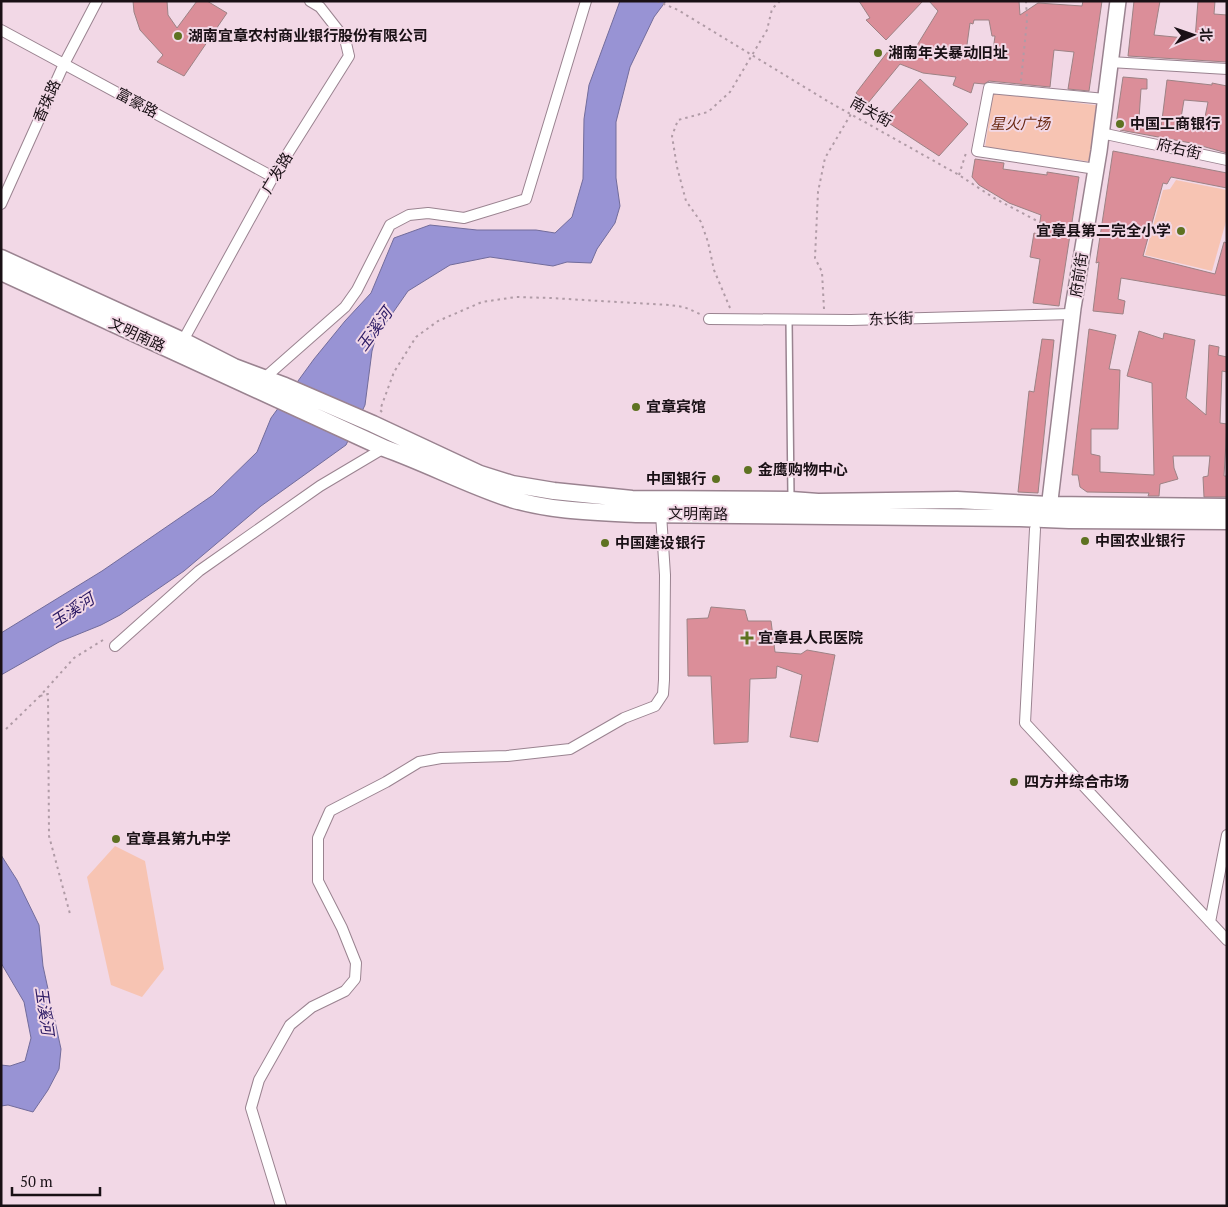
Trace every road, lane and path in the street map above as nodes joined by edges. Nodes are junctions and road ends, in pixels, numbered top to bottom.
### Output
1 (97, 1) edge
2 (310, 1) edge
3 (586, 1) edge
4 (657, 1) edge
5 (780, 1) edge
6 (1026, 1) edge
7 (1118, 1) edge
8 (1, 30) edge
9 (751, 54) junction
10 (1110, 62) junction
11 (64, 64) junction
12 (1227, 69) edge
13 (1021, 91) junction
14 (1105, 100) junction
15 (851, 114) junction
16 (1101, 133) junction
17 (977, 151) junction
18 (1227, 160) edge
19 (1096, 169) junction
20 (959, 175) junction
21 (273, 177) junction
22 (1, 204) edge
23 (1071, 232) dead end
24 (1, 258) edge
25 (1, 272) edge
26 (1072, 314) junction
27 (709, 319) joint
28 (738, 320) junction
29 (789, 320) junction
30 (824, 320) junction
31 (180, 347) junction
32 (258, 384) junction
33 (387, 414) dead end
34 (384, 448) junction
35 (1227, 507) edge
36 (791, 508) junction
37 (1049, 512) junction
38 (661, 514) junction
39 (1227, 521) edge
40 (1034, 530) dead end
41 (115, 646) joint
42 (40, 696) junction
43 (6, 728) dead end
44 (1227, 835) edge
45 (70, 914) dead end
46 (1210, 922) junction
47 (1227, 940) edge
48 (281, 1206) edge

1 - 11 street, 香珠路
2 - 21 street, 广发路
3 - 32 street
4 - 9 path, 南关街
5 - 9 path
6 - 13 path
7 - 10 street, 府前街
8 - 11 street, 富豪路
9 - 15 path, 南关街
9 - 28 path
10 - 12 street
10 - 14 street, 府前街
11 - 21 street, 富豪路
11 - 22 street, 香珠路
13 - 14 street
13 - 17 street
14 - 16 street, 府前街
15 - 20 path, 南关街
15 - 30 path
16 - 18 street, 府右街
16 - 19 street, 府前街
17 - 19 street
17 - 20 path
19 - 26 street, 府前街
20 - 23 path, 南关街
21 - 31 street, 广发路
24 - 31 main road
25 - 31 main road, 文明南路
26 - 30 street, 东长街
26 - 37 street, 府前街
27 - 28 street, 东长街
27 - 33 path
28 - 29 street, 东长街
29 - 30 street, 东长街
29 - 36 lane
31 - 32 main road, 文明南路
32 - 34 main road, 文明南路
32 - 36 main road
34 - 38 main road, 文明南路
34 - 41 street
35 - 37 main road
36 - 37 main road, 文明南路
36 - 38 main road, 文明南路
37 - 39 main road
38 - 48 street
40 - 46 street
41 - 42 path
42 - 43 path
42 - 45 path
44 - 46 street
46 - 47 street

